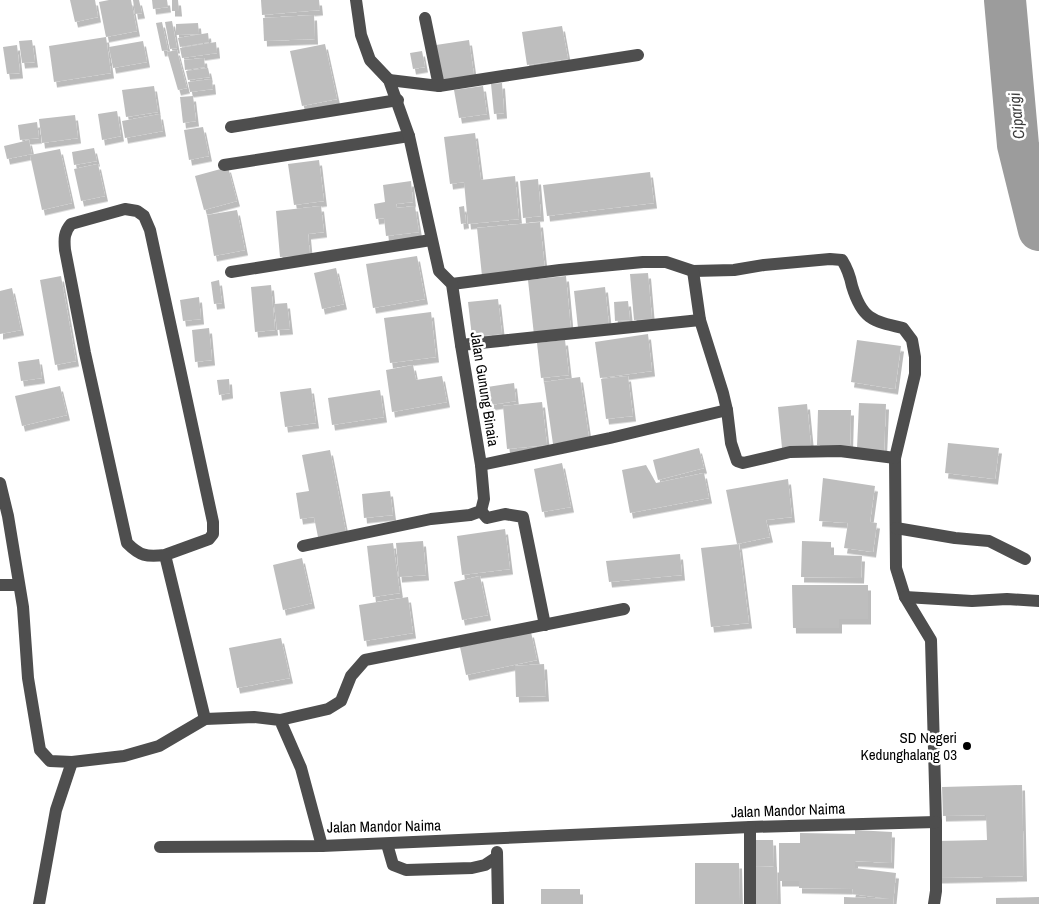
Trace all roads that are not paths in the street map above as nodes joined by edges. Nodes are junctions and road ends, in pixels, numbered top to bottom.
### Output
1 (356, 0) edge
2 (425, 18) dead end
3 (638, 55) dead end
4 (390, 80) junction
5 (439, 86) junction
6 (398, 100) junction
7 (231, 127) dead end
8 (409, 136) junction
9 (224, 164) dead end
10 (431, 240) junction
11 (693, 271) junction
12 (231, 272) dead end
13 (452, 284) junction
14 (700, 320) junction
15 (461, 345) junction
16 (727, 410) junction
17 (895, 458) junction
18 (481, 465) junction
19 (0, 483) edge
20 (481, 511) junction
21 (896, 528) junction
22 (303, 546) dead end
23 (165, 555) junction
24 (1025, 559) dead end
25 (0, 585) edge
26 (19, 585) junction
27 (905, 597) junction
28 (1039, 601) edge
29 (624, 609) dead end
30 (544, 625) junction
31 (205, 719) junction
32 (285, 720) junction
33 (72, 762) junction
34 (936, 822) junction
35 (750, 827) junction
36 (497, 838) junction
37 (387, 844) junction
38 (322, 846) junction
39 (160, 847) dead end
40 (497, 857) junction
41 (39, 904) edge
42 (498, 904) edge
43 (750, 904) edge
44 (934, 904) edge

1 - 4 street
2 - 5 street
3 - 5 street
4 - 5 street
4 - 6 street
6 - 7 street
6 - 8 street
8 - 9 street
8 - 10 street
10 - 12 street
10 - 13 street
11 - 13 street
11 - 14 street
11 - 17 street
13 - 15 street, Jalan Gunung Binaia
14 - 15 street
14 - 16 street
15 - 18 street, Jalan Gunung Binaia
16 - 17 street
16 - 18 street
17 - 21 street
18 - 20 street, Jalan Gunung Binaia
19 - 26 street
20 - 22 street
20 - 30 street
21 - 24 street
21 - 27 street
23 - 23 street
23 - 31 street
25 - 26 street
26 - 33 street
27 - 28 street
27 - 34 street
29 - 30 street
30 - 32 street
31 - 32 street
31 - 33 street
32 - 38 street, Jalan Mandor Naima
33 - 41 street
34 - 35 street, Jalan Mandor Naima
34 - 44 street
35 - 36 street, Jalan Mandor Naima
35 - 43 street
36 - 37 street, Jalan Mandor Naima
36 - 40 street
37 - 38 street, Jalan Mandor Naima
37 - 40 street
38 - 39 street
40 - 42 street

